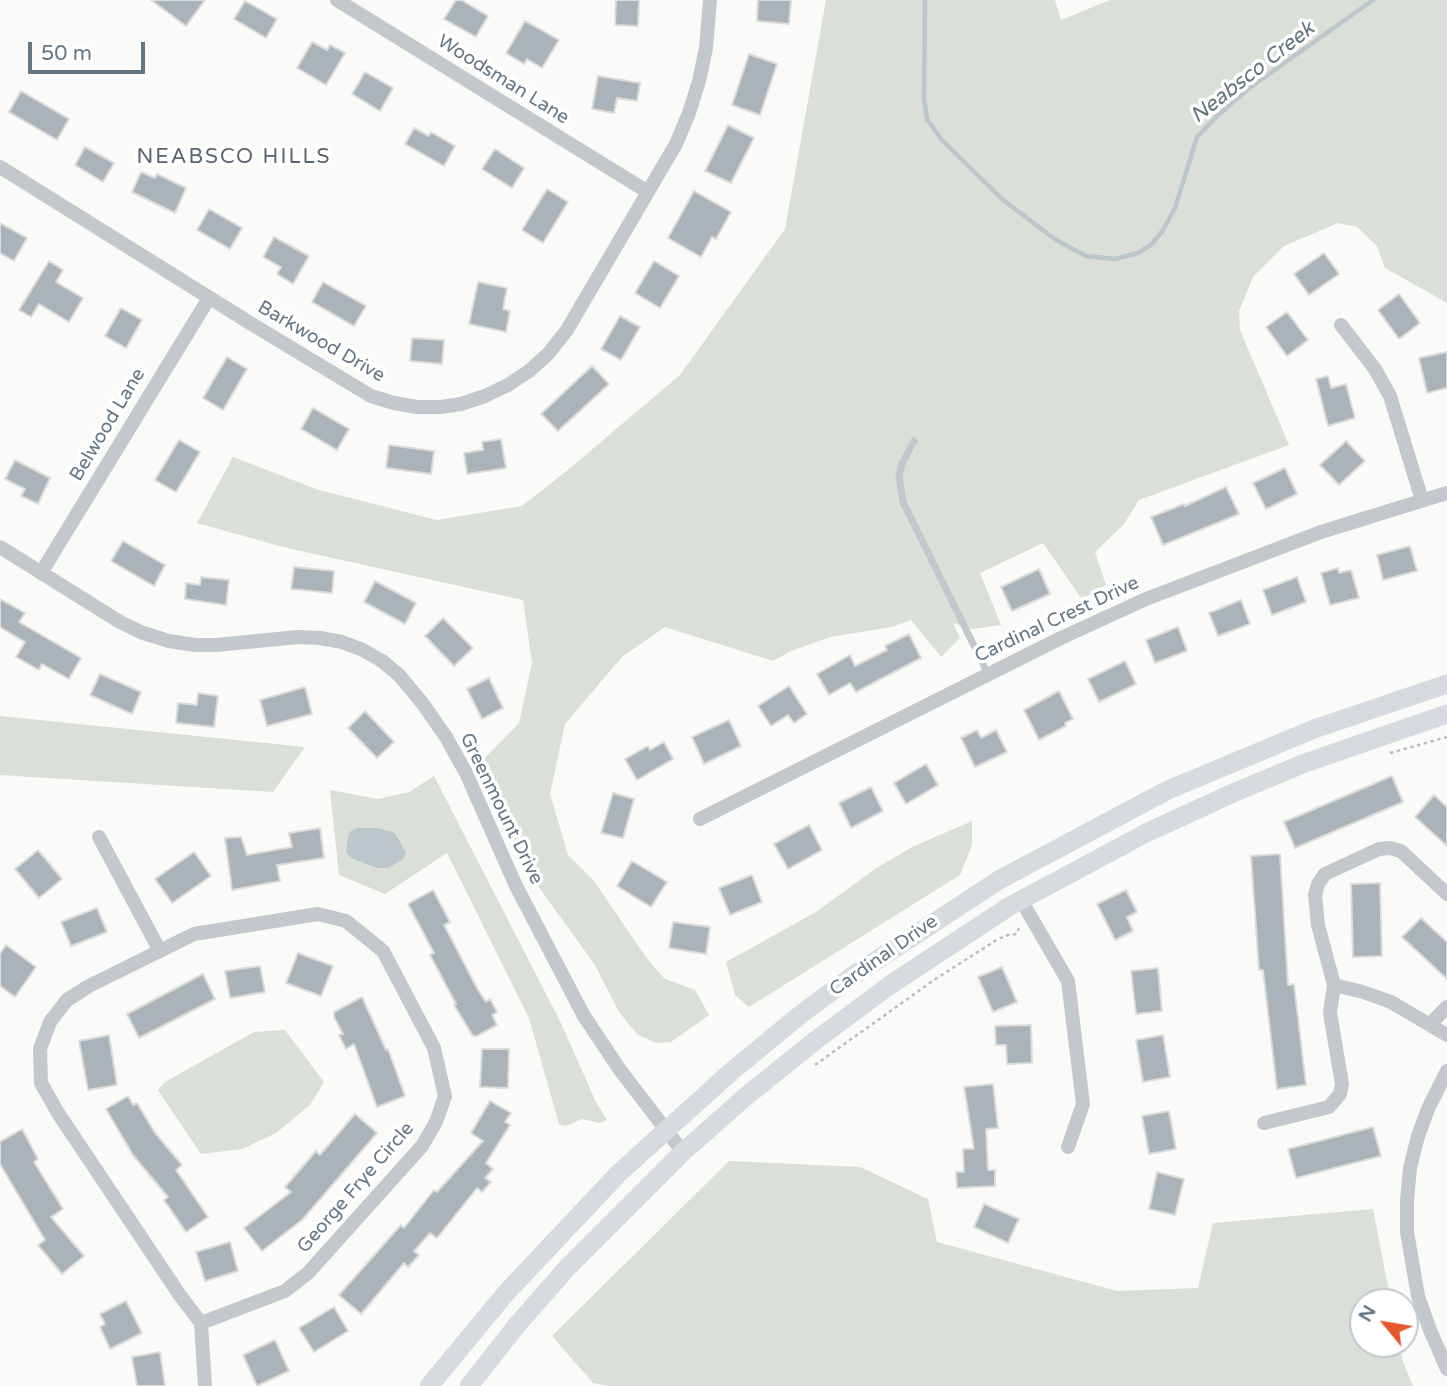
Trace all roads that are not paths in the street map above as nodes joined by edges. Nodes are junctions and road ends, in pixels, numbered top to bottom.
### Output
1 (337, 0) edge
2 (710, 0) edge
3 (0, 167) edge
4 (648, 192) junction
5 (209, 298) junction
6 (1341, 326) dead end
7 (914, 441) dead end
8 (1447, 492) edge
9 (1422, 500) junction
10 (0, 547) edge
11 (41, 573) junction
12 (988, 674) junction
13 (1447, 684) edge
14 (1447, 714) edge
15 (700, 819) dead end
16 (99, 837) dead end
17 (1447, 894) edge
18 (1021, 900) junction
19 (160, 951) junction
20 (1334, 985) junction
21 (1447, 1007) edge
22 (1430, 1024) junction
23 (1447, 1035) edge
24 (1447, 1071) edge
25 (1264, 1123) dead end
26 (665, 1130) junction
27 (1068, 1147) dead end
28 (683, 1152) junction
29 (201, 1324) junction
30 (1447, 1368) edge
31 (205, 1386) edge
32 (429, 1386) edge
33 (469, 1386) edge

1 - 4 street, Woodsman Lane
2 - 4 street, Barkwood Drive
3 - 5 street, Barkwood Drive
4 - 5 street, Barkwood Drive
5 - 11 street, Belwood Lane
6 - 9 street
7 - 12 lane
8 - 9 street, Cardinal Crest Drive
9 - 12 street, Cardinal Crest Drive
10 - 11 street, Greenmount Drive
11 - 26 street, Greenmount Drive
12 - 15 street, Cardinal Crest Drive
13 - 26 main road, Cardinal Drive
14 - 18 main road, Cardinal Drive
16 - 19 street
17 - 20 street
18 - 27 street
18 - 28 main road, Cardinal Drive
19 - 29 street, George Frye Circle
19 - 29 street, George Frye Circle
20 - 22 street
20 - 25 street
21 - 22 street
22 - 23 street
24 - 30 street
26 - 28 street, Greenmount Drive
26 - 32 main road, Cardinal Drive
28 - 33 main road, Cardinal Drive
29 - 31 street

